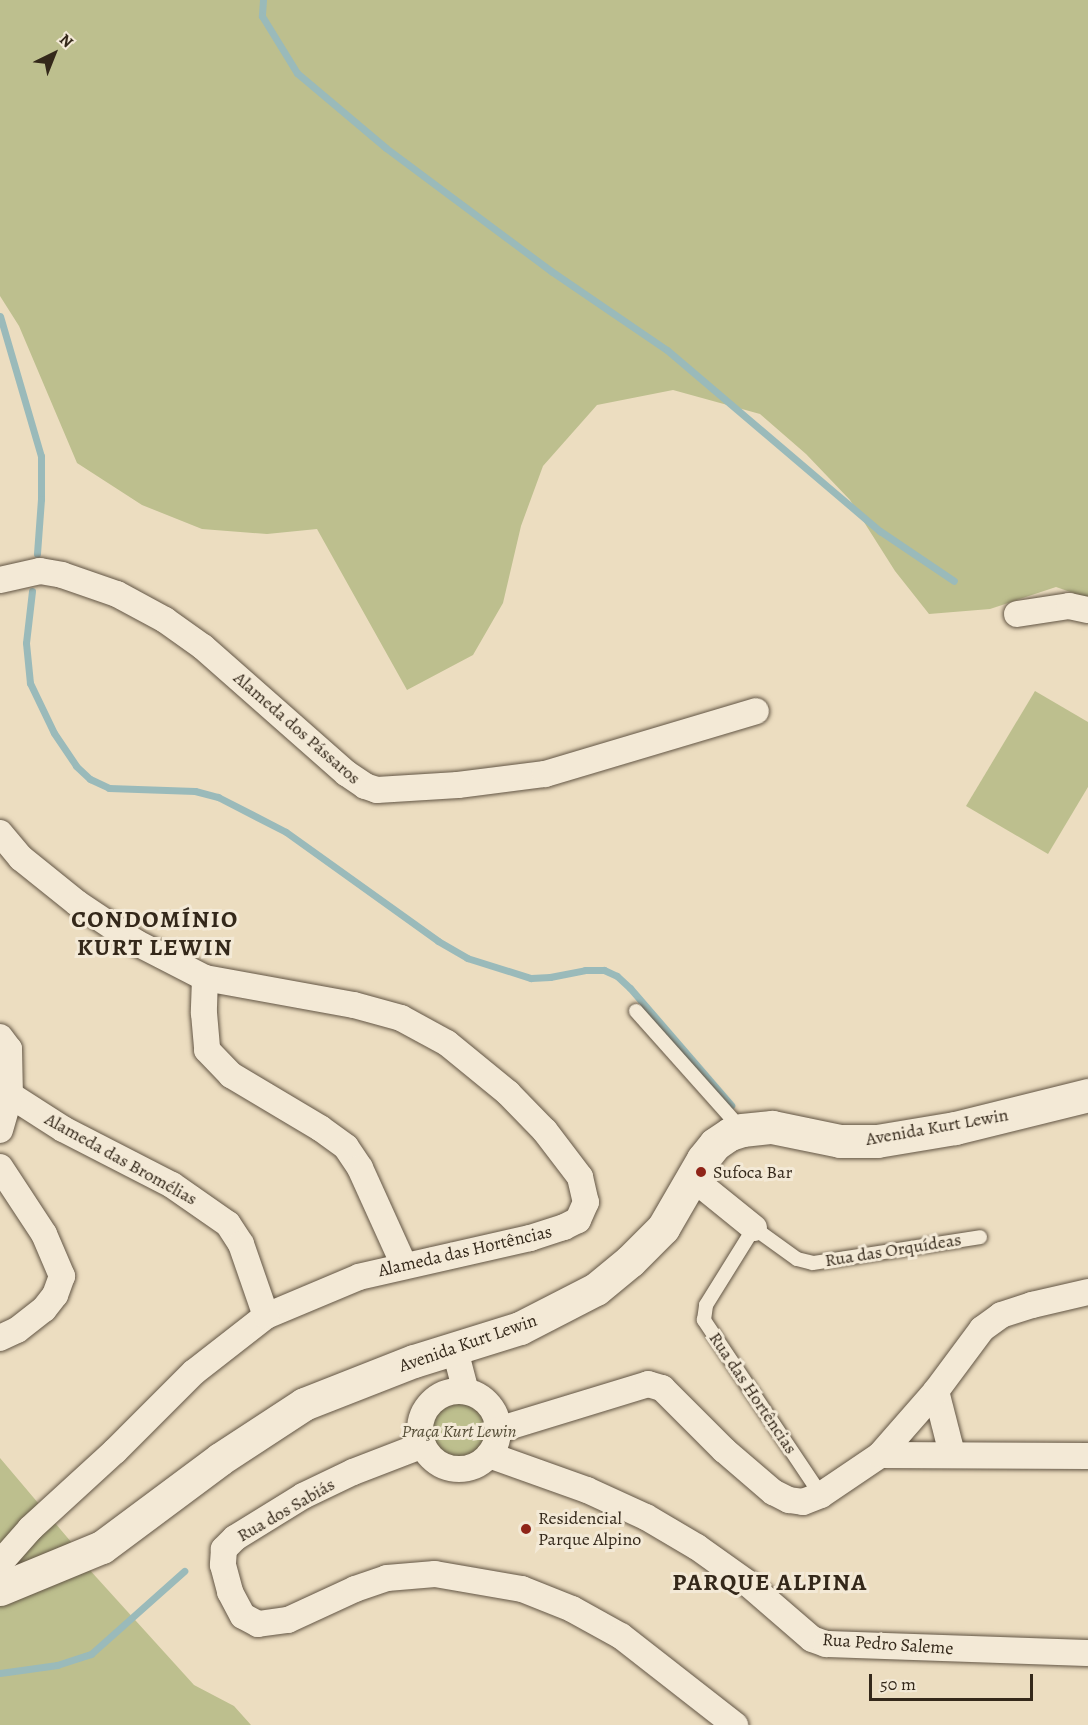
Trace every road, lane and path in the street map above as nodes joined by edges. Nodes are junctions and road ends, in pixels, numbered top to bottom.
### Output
1 (0, 580) edge
2 (1088, 610) edge
3 (1017, 614) dead end
4 (756, 711) dead end
5 (0, 832) edge
6 (205, 978) junction
7 (636, 1011) dead end
8 (0, 1037) edge
9 (10, 1095) junction
10 (1088, 1095) edge
11 (0, 1130) edge
12 (742, 1130) junction
13 (0, 1167) edge
14 (691, 1177) junction
15 (754, 1228) junction
16 (980, 1237) dead end
17 (405, 1265) junction
18 (1088, 1292) edge
19 (266, 1316) junction
20 (8, 1334) edge
21 (454, 1350) junction
22 (936, 1391) junction
23 (466, 1392) junction
24 (498, 1430) junction
25 (423, 1445) junction
26 (489, 1455) junction
27 (880, 1455) junction
28 (952, 1455) junction
29 (1088, 1456) edge
30 (821, 1496) junction
31 (0, 1563) edge
32 (0, 1589) edge
33 (1088, 1653) edge
34 (735, 1725) edge

1 - 4 street, Alameda dos Pássaros
2 - 3 street
5 - 6 street, Alameda das Hortências
6 - 17 street
6 - 17 street, Alameda das Hortências
7 - 12 lane
8 - 9 street
9 - 11 street
9 - 19 street, Alameda das Bromélias
10 - 12 main road, Avenida Kurt Lewin
12 - 14 main road, Avenida Kurt Lewin
13 - 20 street
14 - 15 street, Rua das Orquídeas
14 - 21 main road, Avenida Kurt Lewin
15 - 16 lane, Rua das Orquídeas
15 - 30 lane, Rua das Hortências
17 - 19 street, Alameda das Hortências
18 - 22 street
19 - 31 street, Alameda das Hortências
21 - 23 street
21 - 32 main road, Avenida Kurt Lewin
22 - 27 street
22 - 28 street
23 - 24 street
23 - 25 street
24 - 26 street
24 - 30 street
25 - 26 street
25 - 34 street, Rua dos Sabiás
26 - 33 street, Rua Pedro Saleme
27 - 28 street
27 - 30 street
28 - 29 street

